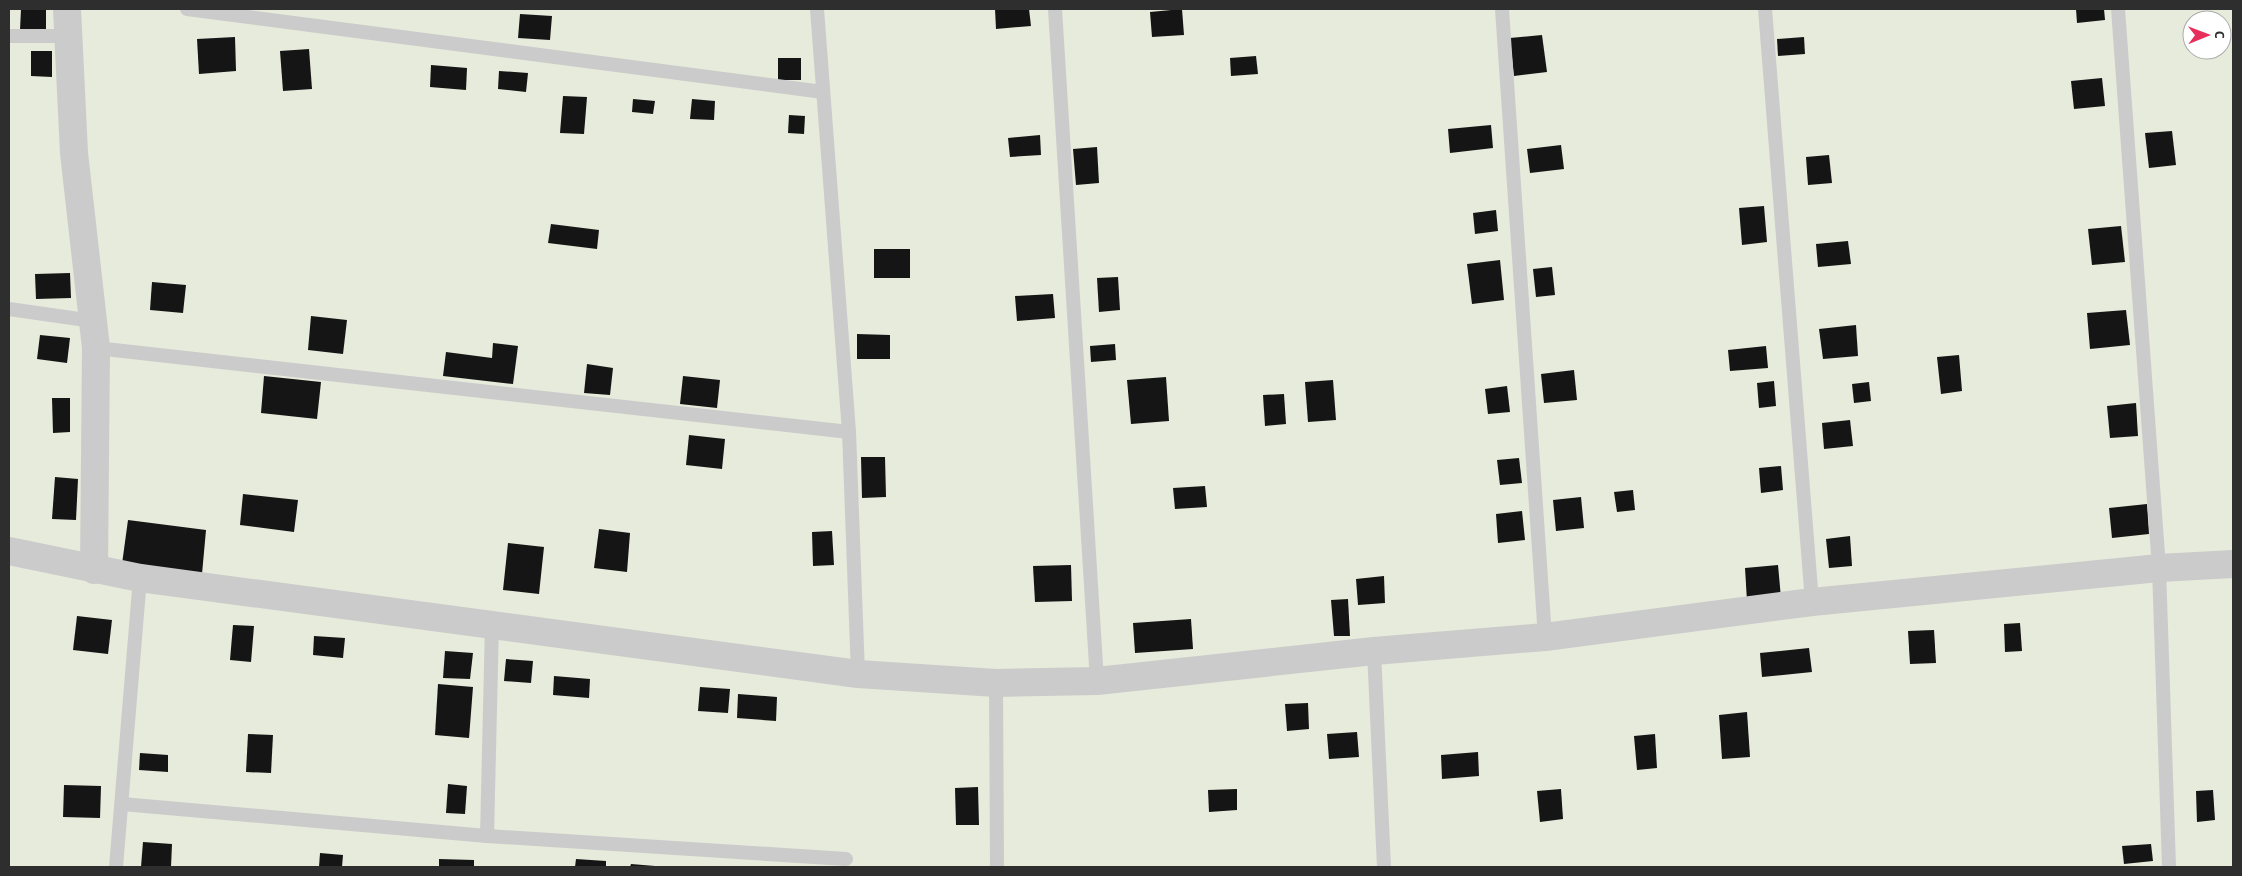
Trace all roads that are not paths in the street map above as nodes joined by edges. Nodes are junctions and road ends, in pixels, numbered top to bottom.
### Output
1 (67, 9) edge
2 (187, 9) edge
3 (817, 9) edge
4 (1055, 9) edge
5 (1502, 9) edge
6 (1765, 9) edge
7 (2118, 9) edge
8 (9, 36) edge
9 (67, 36) junction
10 (823, 92) junction
11 (9, 309) edge
12 (93, 321) junction
13 (96, 348) junction
14 (849, 432) junction
15 (9, 551) edge
16 (2233, 564) edge
17 (2159, 568) junction
18 (94, 570) junction
19 (140, 578) junction
20 (1812, 602) junction
21 (492, 624) junction
22 (1546, 637) junction
23 (1374, 651) junction
24 (858, 674) junction
25 (1097, 681) junction
26 (996, 683) junction
27 (122, 804) junction
28 (487, 836) junction
29 (846, 859) dead end
30 (116, 867) edge
31 (997, 867) edge
32 (1384, 867) edge
33 (2169, 867) edge

1 - 9 street
2 - 10 lane
3 - 10 lane
4 - 25 lane
5 - 22 lane
6 - 20 lane
7 - 17 lane
8 - 9 lane
9 - 12 street
10 - 14 lane
11 - 12 lane
12 - 13 street
13 - 14 lane
13 - 18 street
14 - 24 lane
15 - 18 street
16 - 17 street
17 - 20 street
17 - 33 lane
18 - 19 street
19 - 21 street
19 - 27 lane
20 - 22 street
21 - 24 street
21 - 28 lane
22 - 23 street
23 - 25 street
23 - 32 lane
24 - 26 street
25 - 26 street
26 - 31 lane
27 - 28 lane
27 - 30 lane
28 - 29 lane

